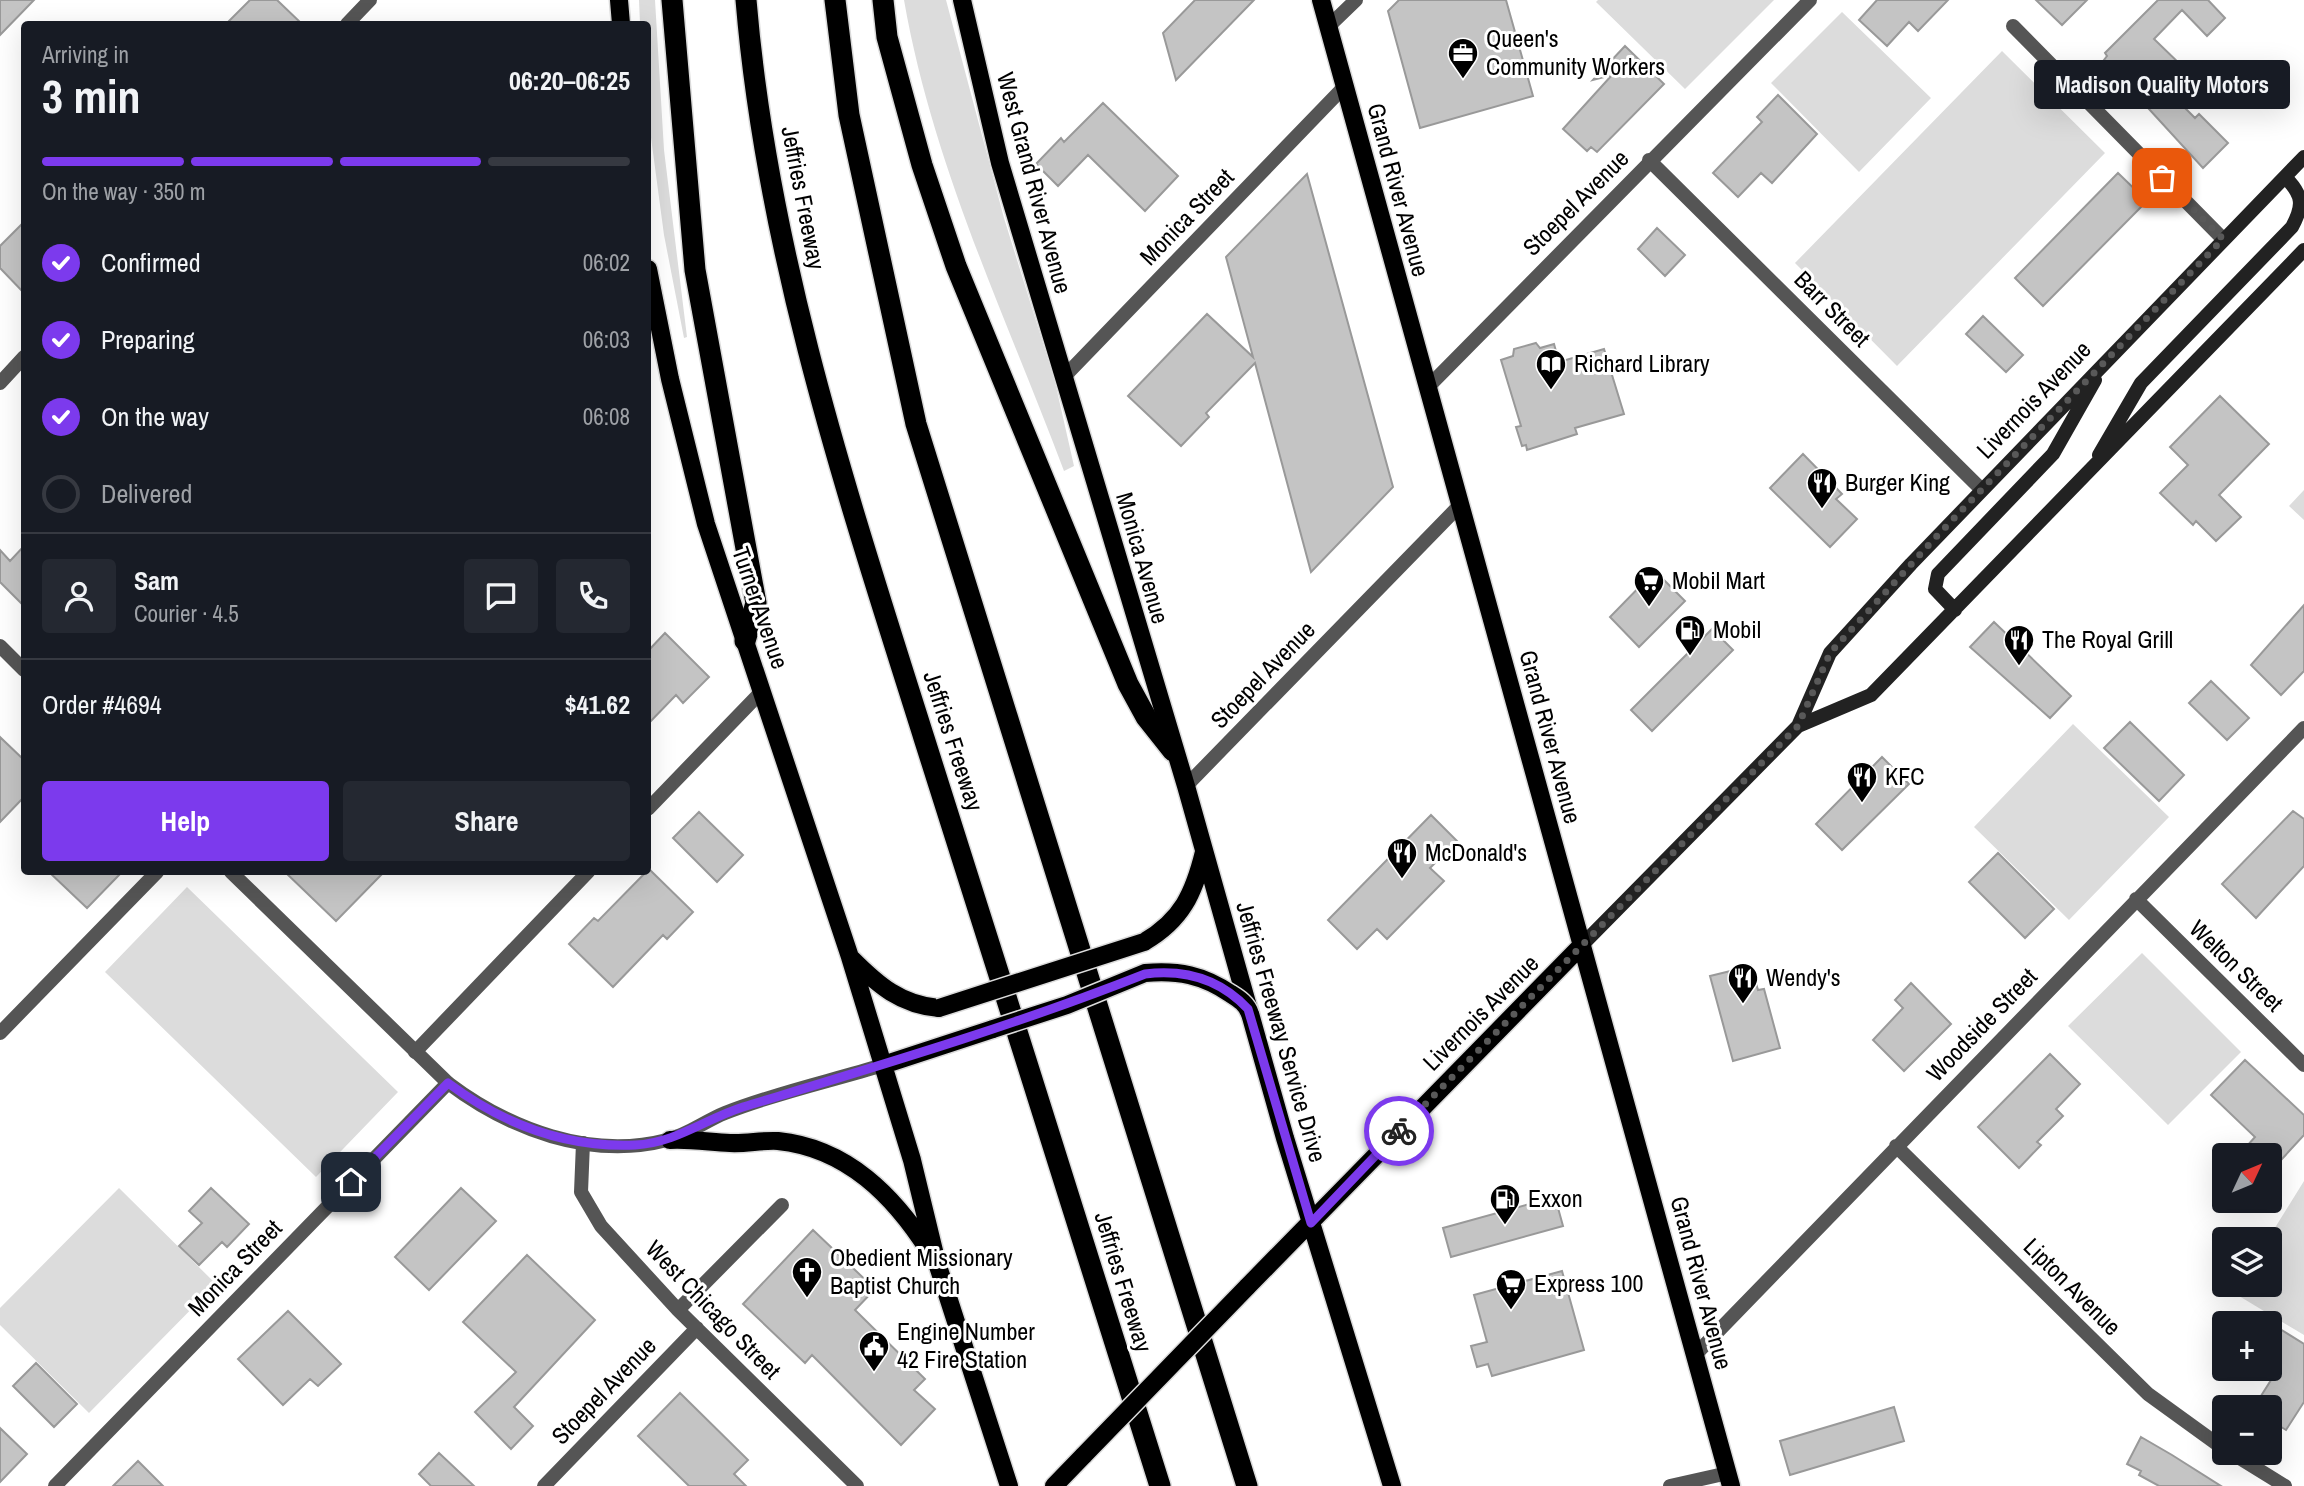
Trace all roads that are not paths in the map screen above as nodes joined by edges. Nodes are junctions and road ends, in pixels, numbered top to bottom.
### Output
1 (370, 0) edge
2 (619, 0) edge
3 (672, 0) edge
4 (746, 0) edge
5 (835, 0) edge
6 (883, 0) edge
7 (962, 0) edge
8 (1321, 0) edge
9 (1356, 0) edge
10 (1810, 0) edge
11 (350, 21) edge
12 (621, 21) edge
13 (1329, 26) junction
14 (2012, 26) dead end
15 (1344, 87) junction
16 (2304, 157) edge
17 (1649, 160) junction
18 (2285, 177) junction
19 (2223, 239) junction
20 (2304, 250) edge
21 (651, 284) edge
22 (21, 360) edge
23 (2105, 361) junction
24 (1063, 378) junction
25 (0, 383) edge
26 (1427, 388) junction
27 (2087, 474) junction
28 (1981, 489) junction
29 (1460, 505) junction
30 (1955, 610) junction
31 (745, 641) junction
32 (0, 646) edge
33 (21, 667) edge
34 (762, 691) junction
35 (1798, 726) junction
36 (2304, 728) edge
37 (1173, 751) junction
38 (1186, 786) junction
39 (651, 806) edge
40 (1204, 852) junction
41 (154, 875) edge
42 (234, 875) edge
43 (585, 875) edge
44 (2136, 899) junction
45 (1582, 945) junction
46 (850, 957) junction
47 (1250, 1014) junction
48 (0, 1033) edge
49 (415, 1052) junction
50 (883, 1065) junction
51 (2304, 1065) edge
52 (448, 1083) junction
53 (670, 1140) junction
54 (583, 1143) junction
55 (1896, 1146) junction
56 (782, 1205) dead end
57 (1311, 1223) junction
58 (937, 1263) junction
59 (678, 1310) junction
60 (697, 1328) junction
61 (1695, 1355) junction
62 (2212, 1440) edge
63 (2251, 1465) edge
64 (1729, 1479) edge
65 (55, 1486) edge
66 (544, 1486) edge
67 (857, 1486) edge
68 (1009, 1486) edge
69 (1054, 1486) edge
70 (1160, 1486) edge
71 (1247, 1486) edge
72 (1392, 1486) edge
73 (1670, 1486) edge
74 (2285, 1486) edge

1 - 11 street
2 - 12 main road
3 - 31 highway
4 - 70 highway, Jeffries Freeway
5 - 71 highway
6 - 37 highway
7 - 24 main road, West Grand River Avenue
8 - 13 main road, Grand River Avenue
9 - 13 street
10 - 17 street, Stoepel Avenue
13 - 15 main road, Grand River Avenue
14 - 19 street
15 - 24 street, Monica Street
15 - 26 main road, Grand River Avenue
16 - 18 main road, Livernois Avenue
17 - 26 street, Stoepel Avenue
17 - 28 street, Barr Street
18 - 19 main road, Livernois Avenue
18 - 27 main road
19 - 23 main road, Livernois Avenue
20 - 27 main road, Livernois Avenue
21 - 31 main road, Turner Avenue
22 - 25 street
23 - 28 main road, Livernois Avenue
23 - 30 main road
24 - 37 main road, Monica Avenue
26 - 29 main road, Grand River Avenue
27 - 30 main road, Livernois Avenue
28 - 35 main road, Livernois Avenue
29 - 38 street, Stoepel Avenue
29 - 45 main road, Grand River Avenue
30 - 35 main road, Livernois Avenue
31 - 34 main road, Turner Avenue
32 - 33 street
34 - 39 street
34 - 46 main road, Turner Avenue
35 - 45 main road, Livernois Avenue
36 - 44 street, Woodside Street
37 - 38 main road, Jeffries Freeway Service Drive
38 - 40 main road, Jeffries Freeway Service Drive
40 - 46 main road, bridge
40 - 47 main road, Jeffries Freeway Service Drive
41 - 48 street
42 - 49 street
43 - 49 street
44 - 51 street, Welton Street
44 - 55 street, Woodside Street
45 - 57 main road, Livernois Avenue
45 - 61 main road, Grand River Avenue
46 - 50 main road
47 - 50 main road, bridge
47 - 57 main road, Jeffries Freeway Service Drive
49 - 52 street
50 - 53 street
50 - 58 main road
52 - 54 street
52 - 65 street, Monica Street
53 - 54 street
53 - 58 main road
54 - 59 street, West Chicago Street
55 - 61 street, Woodside Street
55 - 62 street, Lipton Avenue
56 - 59 street
57 - 69 main road, Livernois Avenue, bridge
57 - 72 main road, Jeffries Freeway Service Drive
58 - 68 main road
59 - 60 street, West Chicago Street
60 - 66 street, Stoepel Avenue
60 - 67 street, West Chicago Street
61 - 64 main road, Grand River Avenue
63 - 74 street
64 - 73 street

